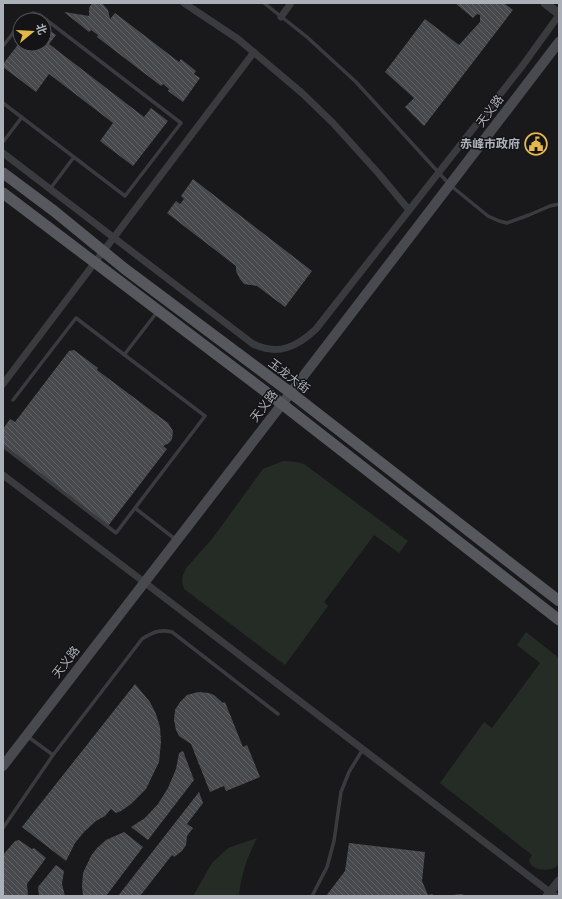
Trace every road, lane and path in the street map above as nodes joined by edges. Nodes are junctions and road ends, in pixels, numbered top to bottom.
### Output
1 (184, 3) edge
2 (264, 3) edge
3 (291, 3) edge
4 (545, 3) edge
5 (559, 15) edge
6 (281, 16) junction
7 (52, 24) edge
8 (12, 34) edge
9 (559, 42) edge
10 (3, 46) edge
11 (254, 52) junction
12 (3, 103) edge
13 (22, 117) junction
14 (3, 142) edge
15 (3, 153) edge
16 (74, 157) junction
17 (439, 172) junction
18 (3, 173) edge
19 (450, 185) junction
20 (50, 189) junction
21 (3, 193) edge
22 (559, 204) edge
23 (409, 210) junction
24 (114, 238) junction
25 (104, 252) junction
26 (96, 262) junction
27 (158, 310) junction
28 (124, 355) junction
29 (3, 384) edge
30 (291, 393) junction
31 (13, 400) dead end
32 (282, 404) junction
33 (3, 446) edge
34 (3, 475) edge
35 (135, 508) junction
36 (176, 540) junction
37 (144, 582) junction
38 (559, 601) edge
39 (559, 620) edge
40 (278, 714) dead end
41 (26, 736) junction
42 (363, 749) junction
43 (53, 755) junction
44 (4, 762) edge
45 (3, 828) edge
46 (559, 880) edge
47 (551, 895) edge
48 (312, 896) edge

1 - 11 street
2 - 6 lane
3 - 6 street
4 - 5 street
5 - 17 street
6 - 17 lane
7 - 16 lane
8 - 10 lane
9 - 19 main road, 天义路
11 - 23 street
11 - 24 street
12 - 13 lane
13 - 14 lane
13 - 16 lane
15 - 20 street
16 - 20 lane
17 - 19 lane
17 - 23 street
18 - 25 main road, 玉龙大街
19 - 22 lane
19 - 30 main road, 天义路
20 - 24 street
21 - 26 main road
23 - 24 street
24 - 25 street
25 - 26 street
25 - 30 main road, 玉龙大街
26 - 27 main road
26 - 29 street
27 - 28 lane
27 - 32 main road
28 - 31 lane
28 - 35 lane
30 - 32 main road, 天义路
30 - 38 main road, 玉龙大街
32 - 36 main road, 天义路
32 - 39 main road
33 - 35 lane
34 - 37 street
35 - 36 lane
36 - 37 main road, 天义路
37 - 41 main road, 天义路
37 - 42 street
40 - 43 lane
41 - 43 lane
41 - 44 main road, 天义路
42 - 47 street
42 - 48 lane
43 - 45 lane
46 - 47 street

